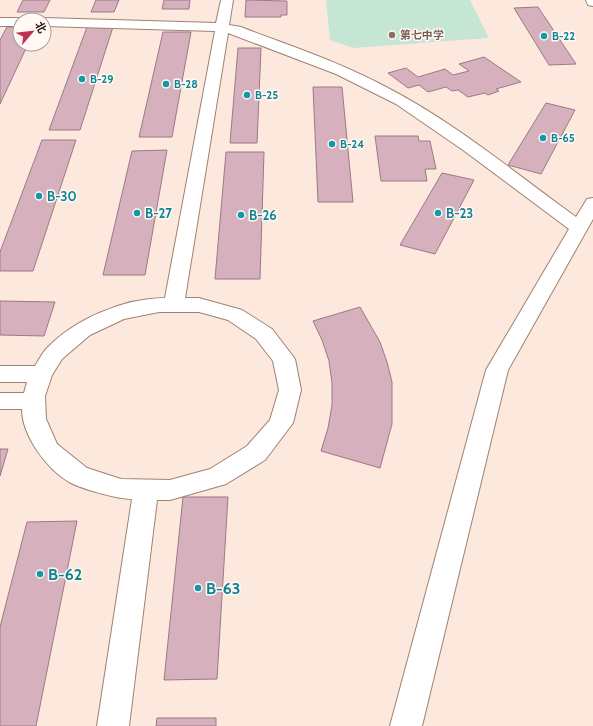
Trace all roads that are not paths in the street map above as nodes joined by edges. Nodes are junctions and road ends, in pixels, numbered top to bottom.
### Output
1 (227, 0) edge
2 (0, 22) edge
3 (12, 22) edge
4 (52, 22) edge
5 (221, 27) junction
6 (593, 203) edge
7 (579, 228) junction
8 (174, 305) junction
9 (0, 374) edge
10 (41, 374) junction
11 (0, 401) edge
12 (34, 401) junction
13 (146, 489) junction
14 (114, 726) edge
15 (406, 726) edge

1 - 5 street
2 - 3 street
4 - 5 street
5 - 7 street
5 - 8 street
6 - 7 street
7 - 15 street
8 - 10 street
8 - 13 street
9 - 10 street
10 - 12 street
11 - 12 street
12 - 13 street
13 - 14 street

